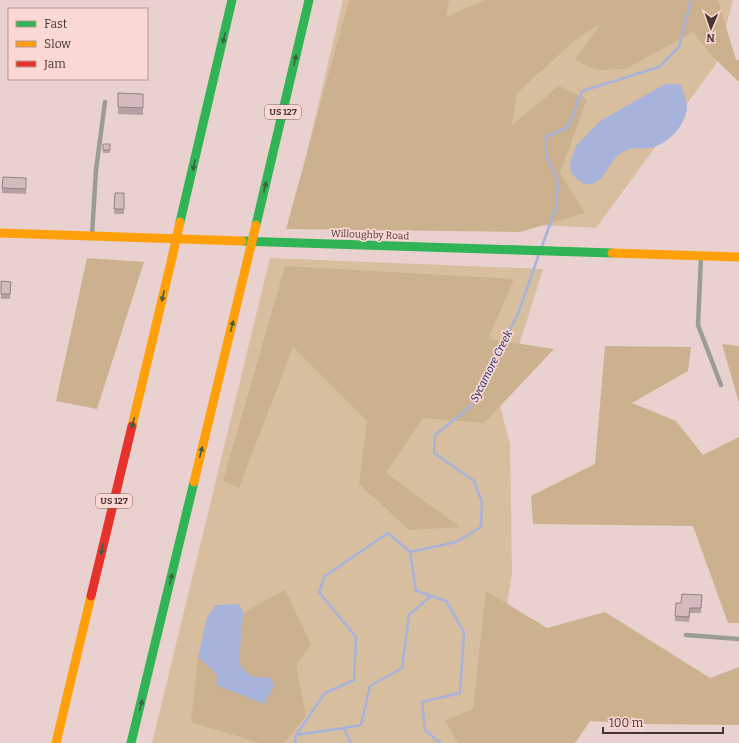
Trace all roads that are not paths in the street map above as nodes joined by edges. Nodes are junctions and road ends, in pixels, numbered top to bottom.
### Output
1 (232, 0) edge
2 (309, 0) edge
3 (105, 102) dead end
4 (0, 233) edge
5 (92, 236) junction
6 (701, 256) junction
7 (739, 257) edge
8 (721, 385) dead end
9 (686, 635) dead end
10 (739, 639) edge
11 (73, 672) junction
12 (50, 743) edge
13 (56, 743) edge
14 (131, 743) edge

1 -> 11 main road, US 127, bridge
14 -> 2 main road, US 127, bridge
3 - 5 lane
4 - 5 main road, Willoughby Road
5 - 6 main road, Willoughby Road
6 - 7 main road, Willoughby Road
6 - 8 lane
9 - 10 lane
11 - 12 main road
11 - 13 main road, US 127

